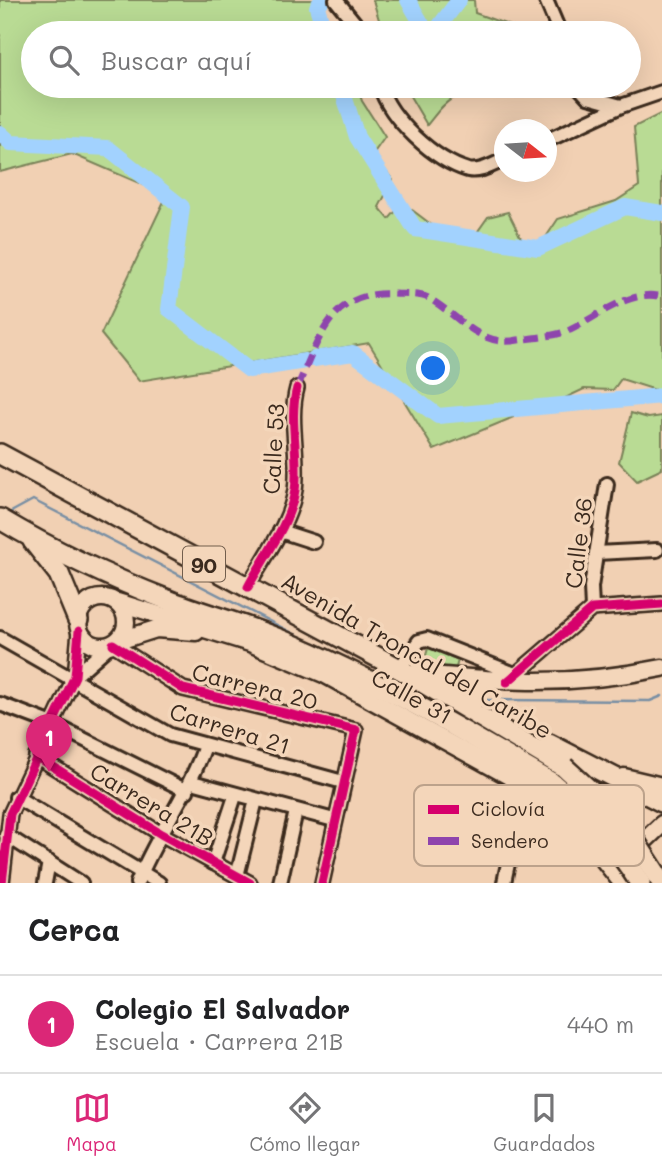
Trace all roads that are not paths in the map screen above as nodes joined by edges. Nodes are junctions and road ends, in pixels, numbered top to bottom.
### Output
1 (336, 0) edge
2 (546, 0) edge
3 (353, 21) edge
4 (555, 21) edge
5 (662, 92) edge
6 (383, 98) edge
7 (592, 98) edge
8 (621, 106) junction
9 (557, 136) edge
10 (494, 164) edge
11 (297, 388) dead end
12 (0, 454) edge
13 (607, 484) dead end
14 (0, 519) edge
15 (280, 531) junction
16 (27, 535) junction
17 (314, 542) dead end
18 (657, 550) dead end
19 (596, 553) junction
20 (248, 587) junction
21 (117, 602) junction
22 (662, 604) edge
23 (592, 608) junction
24 (79, 626) junction
25 (223, 635) junction
26 (0, 638) edge
27 (113, 644) junction
28 (662, 668) edge
29 (403, 671) junction
30 (511, 678) junction
31 (74, 679) junction
32 (482, 680) junction
33 (471, 703) junction
34 (0, 704) edge
35 (52, 724) junction
36 (205, 746) junction
37 (36, 756) junction
38 (596, 770) junction
39 (558, 775) junction
40 (343, 782) junction
41 (659, 782) edge
42 (519, 785) edge
43 (566, 785) edge
44 (572, 785) edge
45 (627, 785) edge
46 (190, 787) junction
47 (644, 793) edge
48 (235, 796) junction
49 (16, 797) junction
50 (256, 800) junction
51 (662, 802) edge
52 (296, 811) junction
53 (5, 812) edge
54 (334, 820) junction
55 (662, 824) edge
56 (161, 834) junction
57 (6, 835) junction
58 (644, 840) edge
59 (644, 855) edge
60 (49, 862) junction
61 (213, 863) junction
62 (510, 866) edge
63 (609, 866) edge
64 (630, 866) edge
65 (237, 876) junction
66 (139, 878) edge
67 (68, 879) edge
68 (2, 883) edge
69 (45, 883) edge
70 (81, 883) edge
71 (159, 883) edge
72 (250, 883) edge
73 (280, 883) edge
74 (322, 883) edge
75 (505, 883) edge
76 (622, 883) edge
77 (640, 883) edge
78 (662, 883) edge

1 - 3 street
2 - 4 street
5 - 8 street
6 - 10 street
7 - 8 street
8 - 9 street
11 - 15 street, Calle 53
12 - 20 highway, Avenida Troncal del Caribe / 90
13 - 19 street, Calle 36
14 - 16 highway, Avenida Troncal del Caribe / 90
15 - 17 street
15 - 20 street, Calle 53
16 - 24 highway
16 - 39 highway, Avenida Troncal del Caribe / 90
18 - 19 street
19 - 23 street, Calle 36
20 - 29 highway, Avenida Troncal del Caribe / 90
21 - 24 main road
21 - 25 main road
21 - 27 main road
22 - 23 street
23 - 30 street
24 - 27 main road
24 - 31 street
25 - 27 main road
25 - 42 main road, Calle 31
26 - 31 street, Carrera 21
27 - 31 street
27 - 40 street, Carrera 20
28 - 30 main road
29 - 30 street
29 - 32 main road
29 - 33 highway
29 - 39 highway, Avenida Troncal del Caribe / 90
30 - 32 main road
31 - 35 street
31 - 36 street, Carrera 21
32 - 33 highway
33 - 38 highway
34 - 35 street
35 - 37 street
35 - 46 street
36 - 40 street, Carrera 21
36 - 46 street
37 - 49 street
37 - 56 street, Carrera 21B
38 - 41 main road
38 - 45 highway
39 - 43 highway, Avenida Troncal del Caribe / 90, bridge
39 - 44 highway, Avenida Troncal del Caribe / 90, bridge
40 - 54 street
46 - 48 street
46 - 56 street
47 - 51 highway
48 - 50 street
48 - 61 street
49 - 53 street
49 - 66 street
50 - 52 street
50 - 65 street
52 - 54 street
52 - 73 street
53 - 57 street
54 - 74 street
55 - 58 main road
56 - 61 street, Carrera 21B
56 - 66 street
57 - 60 street
57 - 68 street
59 - 78 highway, Avenida Troncal del Caribe / 90, bridge
60 - 67 street
60 - 69 street
61 - 65 street, Carrera 21B
62 - 75 street
63 - 76 main road, Calle 31
64 - 77 highway, Avenida Troncal del Caribe / 90, bridge
65 - 72 street, Carrera 21B
66 - 71 street
67 - 70 street

